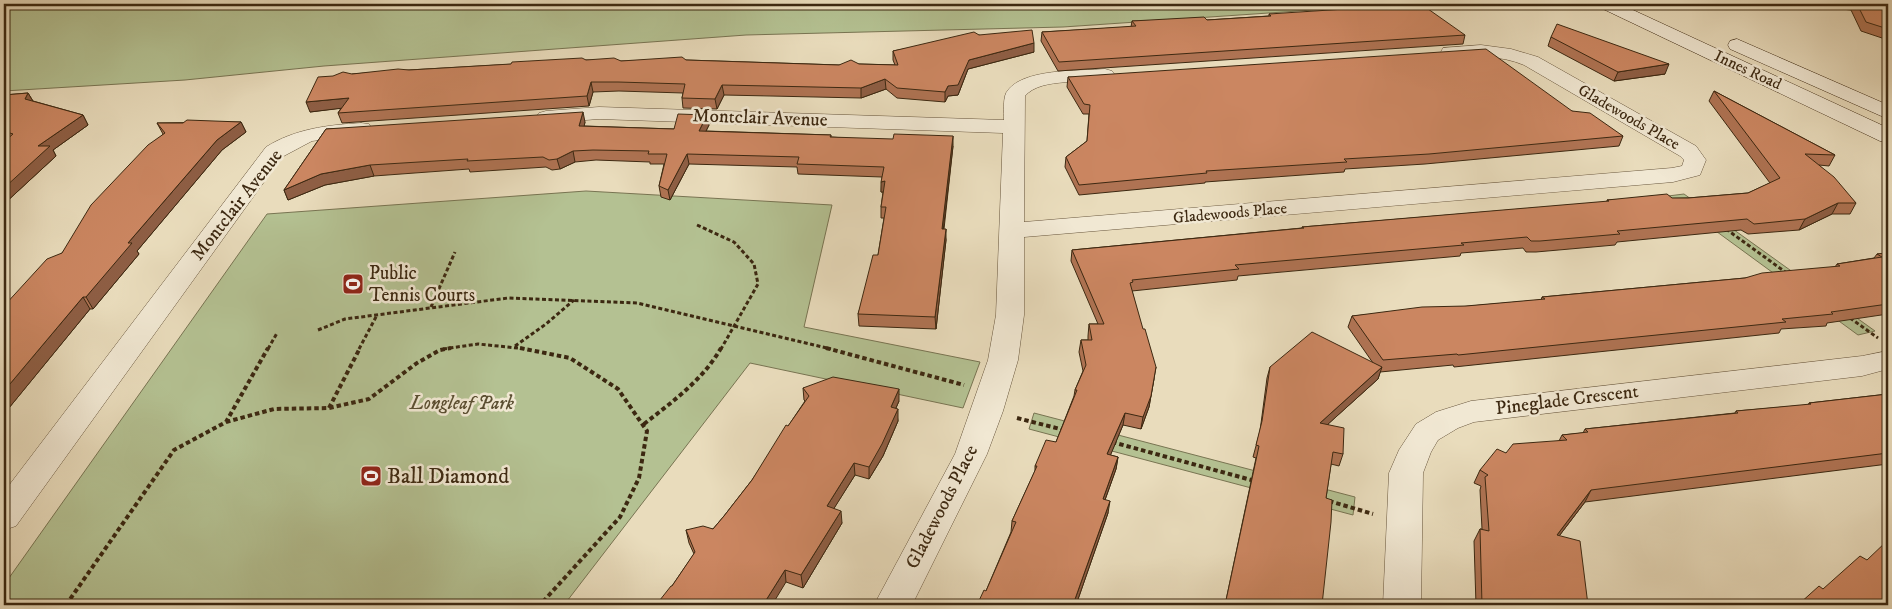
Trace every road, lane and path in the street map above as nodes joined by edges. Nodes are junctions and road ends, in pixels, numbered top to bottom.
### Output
1 (1607, 4) edge
2 (1646, 4) edge
3 (1691, 24) dead end
4 (1718, 36) dead end
5 (1431, 53) edge
6 (1127, 74) edge
7 (1888, 113) edge
8 (529, 118) edge
9 (1014, 126) junction
10 (382, 128) edge
11 (1888, 136) edge
12 (697, 225) dead end
13 (1722, 226) edge
14 (1012, 231) junction
15 (456, 252) dead end
16 (1793, 277) edge
17 (574, 300) junction
18 (431, 308) junction
19 (377, 314) junction
20 (1848, 317) edge
21 (734, 327) junction
22 (318, 330) dead end
23 (277, 333) dead end
24 (514, 347) junction
25 (1884, 350) edge
26 (990, 402) junction
27 (328, 408) junction
28 (226, 422) junction
29 (644, 424) junction
30 (1073, 432) edge
31 (1102, 440) edge
32 (1264, 483) edge
33 (1321, 499) edge
34 (1406, 513) junction
35 (4, 517) edge
36 (66, 605) edge
37 (540, 605) edge
38 (893, 605) edge
39 (1402, 605) edge

1 - 11 street, Innes Road
2 - 3 street
4 - 7 street, Innes Road
5 - 14 street, Gladewoods Place
6 - 9 street, Gladewoods Place
8 - 9 street, Montclair Avenue
9 - 14 street, Gladewoods Place
10 - 35 street, Montclair Avenue
12 - 21 path
13 - 16 path
14 - 26 street, Gladewoods Place
15 - 18 path
17 - 18 path
17 - 21 path
17 - 24 path
18 - 19 path
19 - 22 path
19 - 27 path
20 - 25 path
21 - 26 path
21 - 29 path
23 - 28 path
24 - 27 path
24 - 29 path
25 - 34 street, Pineglade Crescent
26 - 30 path
26 - 38 street, Gladewoods Place
27 - 28 path
28 - 36 path
29 - 37 path
31 - 32 path
33 - 34 path
34 - 39 street, Pineglade Crescent

